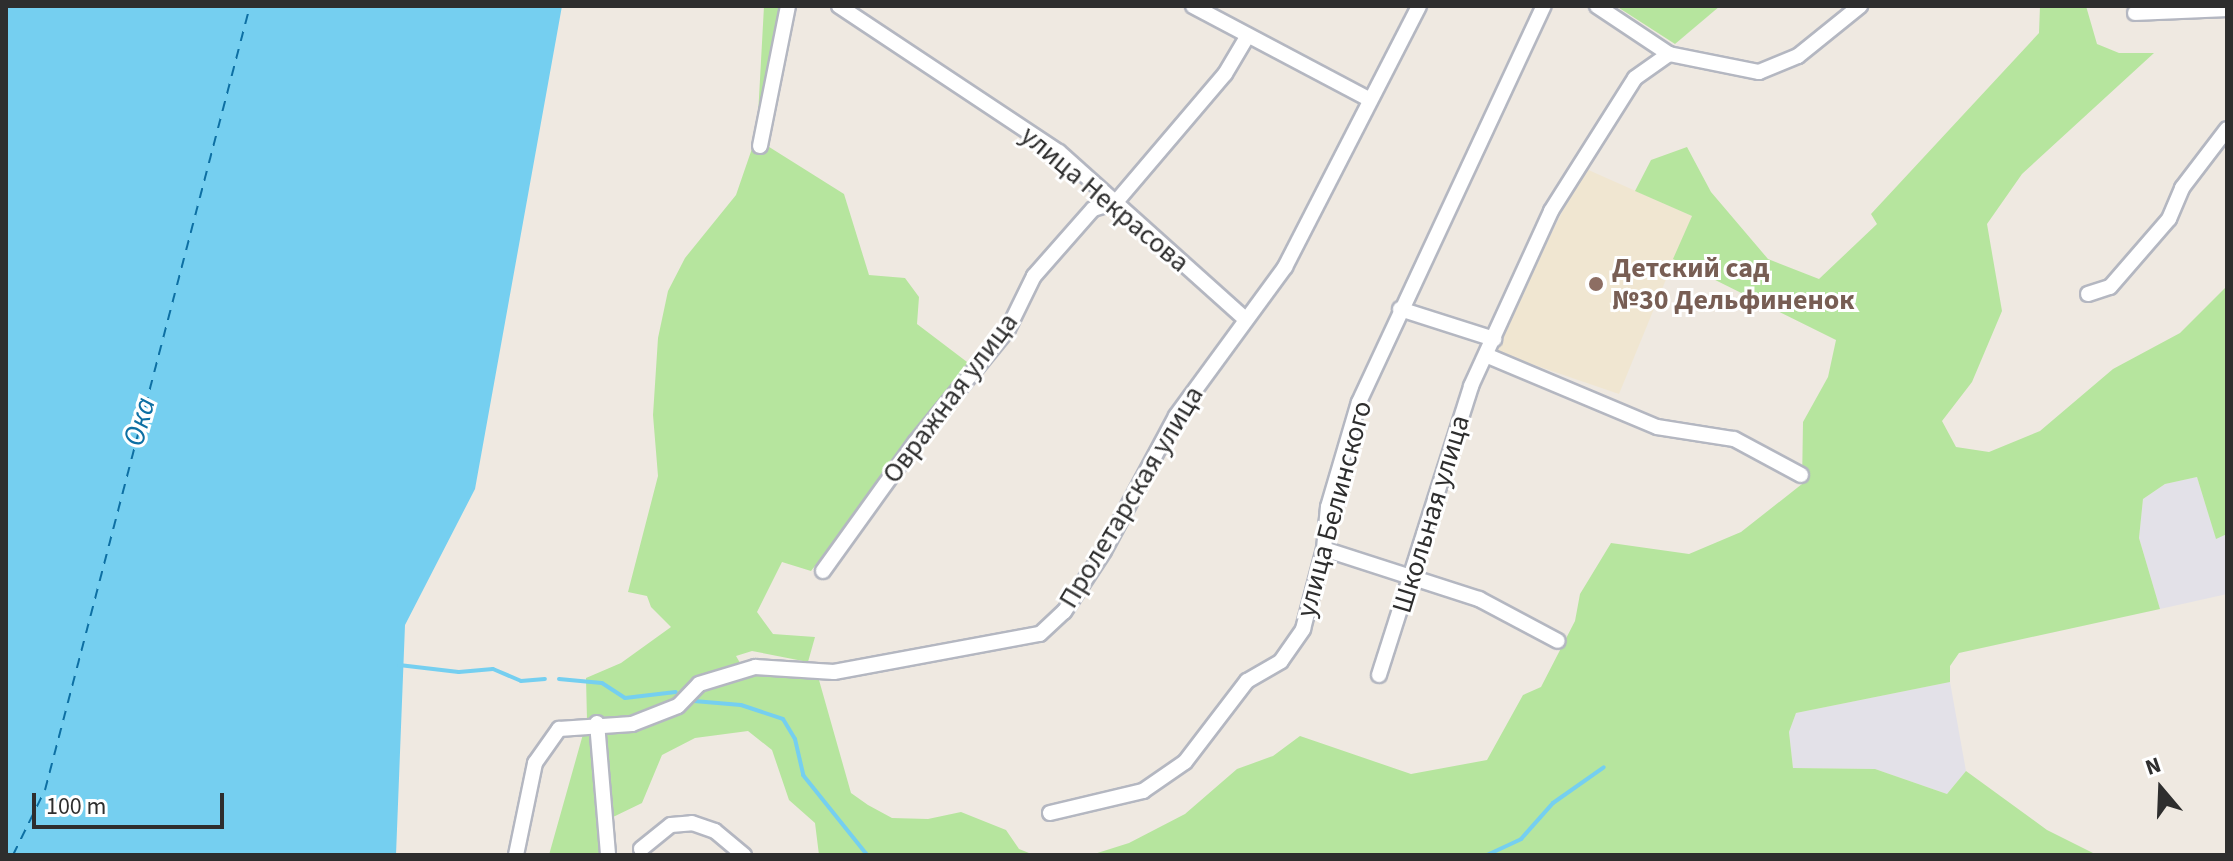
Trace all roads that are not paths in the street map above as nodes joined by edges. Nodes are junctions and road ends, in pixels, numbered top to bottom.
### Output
1 (788, 6) edge
2 (839, 6) edge
3 (1193, 6) edge
4 (1419, 6) edge
5 (1544, 6) edge
6 (1597, 6) edge
7 (1860, 6) edge
8 (2227, 9) edge
9 (2135, 13) dead end
10 (1247, 37) junction
11 (1669, 54) junction
12 (1369, 99) junction
13 (2227, 129) edge
14 (760, 146) dead end
15 (1116, 202) junction
16 (2088, 294) dead end
17 (1400, 309) junction
18 (1246, 320) junction
19 (1494, 339) junction
20 (1488, 356) junction
21 (1801, 475) dead end
22 (1324, 549) junction
23 (823, 571) dead end
24 (1415, 575) junction
25 (1558, 641) dead end
26 (1379, 675) dead end
27 (597, 723) junction
28 (1050, 813) dead end
29 (641, 849) dead end
30 (516, 855) edge
31 (608, 855) edge
32 (744, 855) edge

1 - 14 street
2 - 15 street, улица Некрасова
3 - 10 street
4 - 12 street, Пролетарская улица
5 - 17 street, улица Белинского
6 - 11 street
7 - 11 street
8 - 9 street
10 - 12 street
10 - 15 street, Овражная улица
11 - 19 street, Школьная улица
12 - 18 street, Пролетарская улица
13 - 16 street
15 - 18 street, улица Некрасова
15 - 23 street, Овражная улица
17 - 19 street
17 - 22 street, улица Белинского
18 - 27 street, Пролетарская улица
19 - 20 street, Школьная улица
20 - 21 street
20 - 24 street, Школьная улица
22 - 24 street
22 - 28 street, улица Белинского
24 - 25 street
24 - 26 street, Школьная улица
27 - 30 street, Пролетарская улица
27 - 31 street
29 - 32 street

